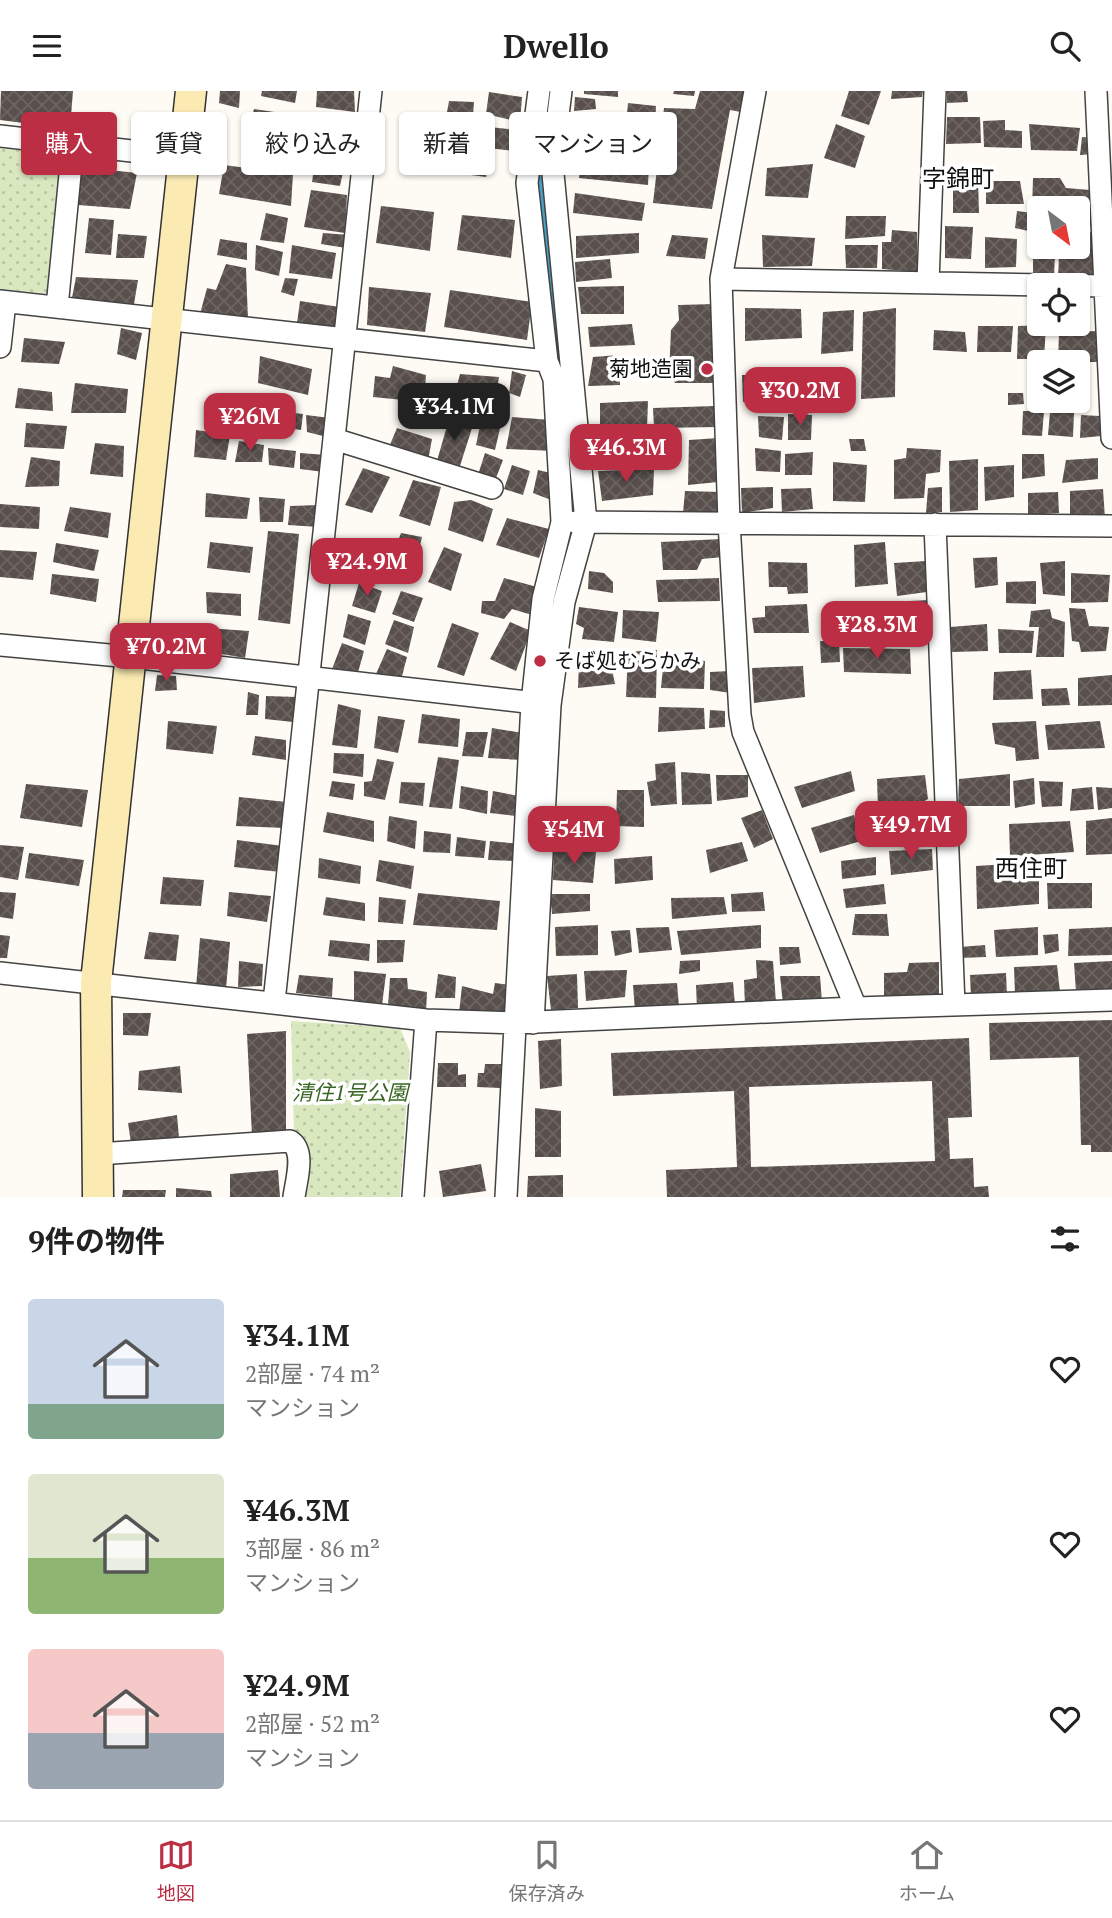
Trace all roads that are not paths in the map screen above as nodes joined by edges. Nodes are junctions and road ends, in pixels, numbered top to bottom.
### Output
1 (191, 91) edge
2 (371, 91) edge
3 (539, 91) edge
4 (561, 91) edge
5 (755, 91) edge
6 (935, 91) edge
7 (1096, 91) edge
8 (189, 112) edge
9 (0, 136) edge
10 (21, 138) edge
11 (71, 175) edge
12 (182, 175) edge
13 (721, 279) junction
14 (928, 283) junction
15 (1105, 286) junction
16 (2, 301) edge
17 (57, 307) junction
18 (167, 319) junction
19 (345, 338) junction
20 (0, 347) edge
21 (547, 361) junction
22 (1112, 438) edge
23 (334, 439) junction
24 (492, 488) dead end
25 (562, 522) junction
26 (586, 522) junction
27 (729, 522) junction
28 (934, 524) junction
29 (1112, 526) edge
30 (0, 645) edge
31 (131, 657) junction
32 (309, 678) junction
33 (541, 704) junction
34 (0, 973) edge
35 (96, 982) junction
36 (1112, 1000) edge
37 (274, 1002) junction
38 (954, 1005) junction
39 (856, 1007) junction
40 (426, 1020) junction
41 (524, 1023) junction
42 (98, 1154) junction
43 (98, 1197) edge
44 (294, 1197) edge
45 (412, 1197) edge
46 (506, 1197) edge

1 - 8 street
2 - 19 street
3 - 21 street
4 - 26 street
5 - 13 street
6 - 14 street
7 - 15 street
9 - 10 street
11 - 17 street
12 - 18 street
13 - 14 street
13 - 27 street
14 - 15 street
15 - 22 street
16 - 17 street
16 - 20 street
17 - 18 street
18 - 19 street
18 - 31 street
19 - 21 street
19 - 23 street
21 - 25 street
23 - 24 street
23 - 32 street
25 - 26 street
25 - 33 street
26 - 27 street
26 - 33 street
27 - 28 street
27 - 39 street
28 - 29 street
28 - 38 street
30 - 31 street
31 - 32 street
31 - 35 street
32 - 33 street
32 - 37 street
33 - 41 street
34 - 35 street
35 - 37 street
35 - 42 street
36 - 38 street
37 - 40 street
38 - 39 street
39 - 41 street
40 - 41 street
40 - 45 street
41 - 46 street
42 - 43 street
42 - 44 street

